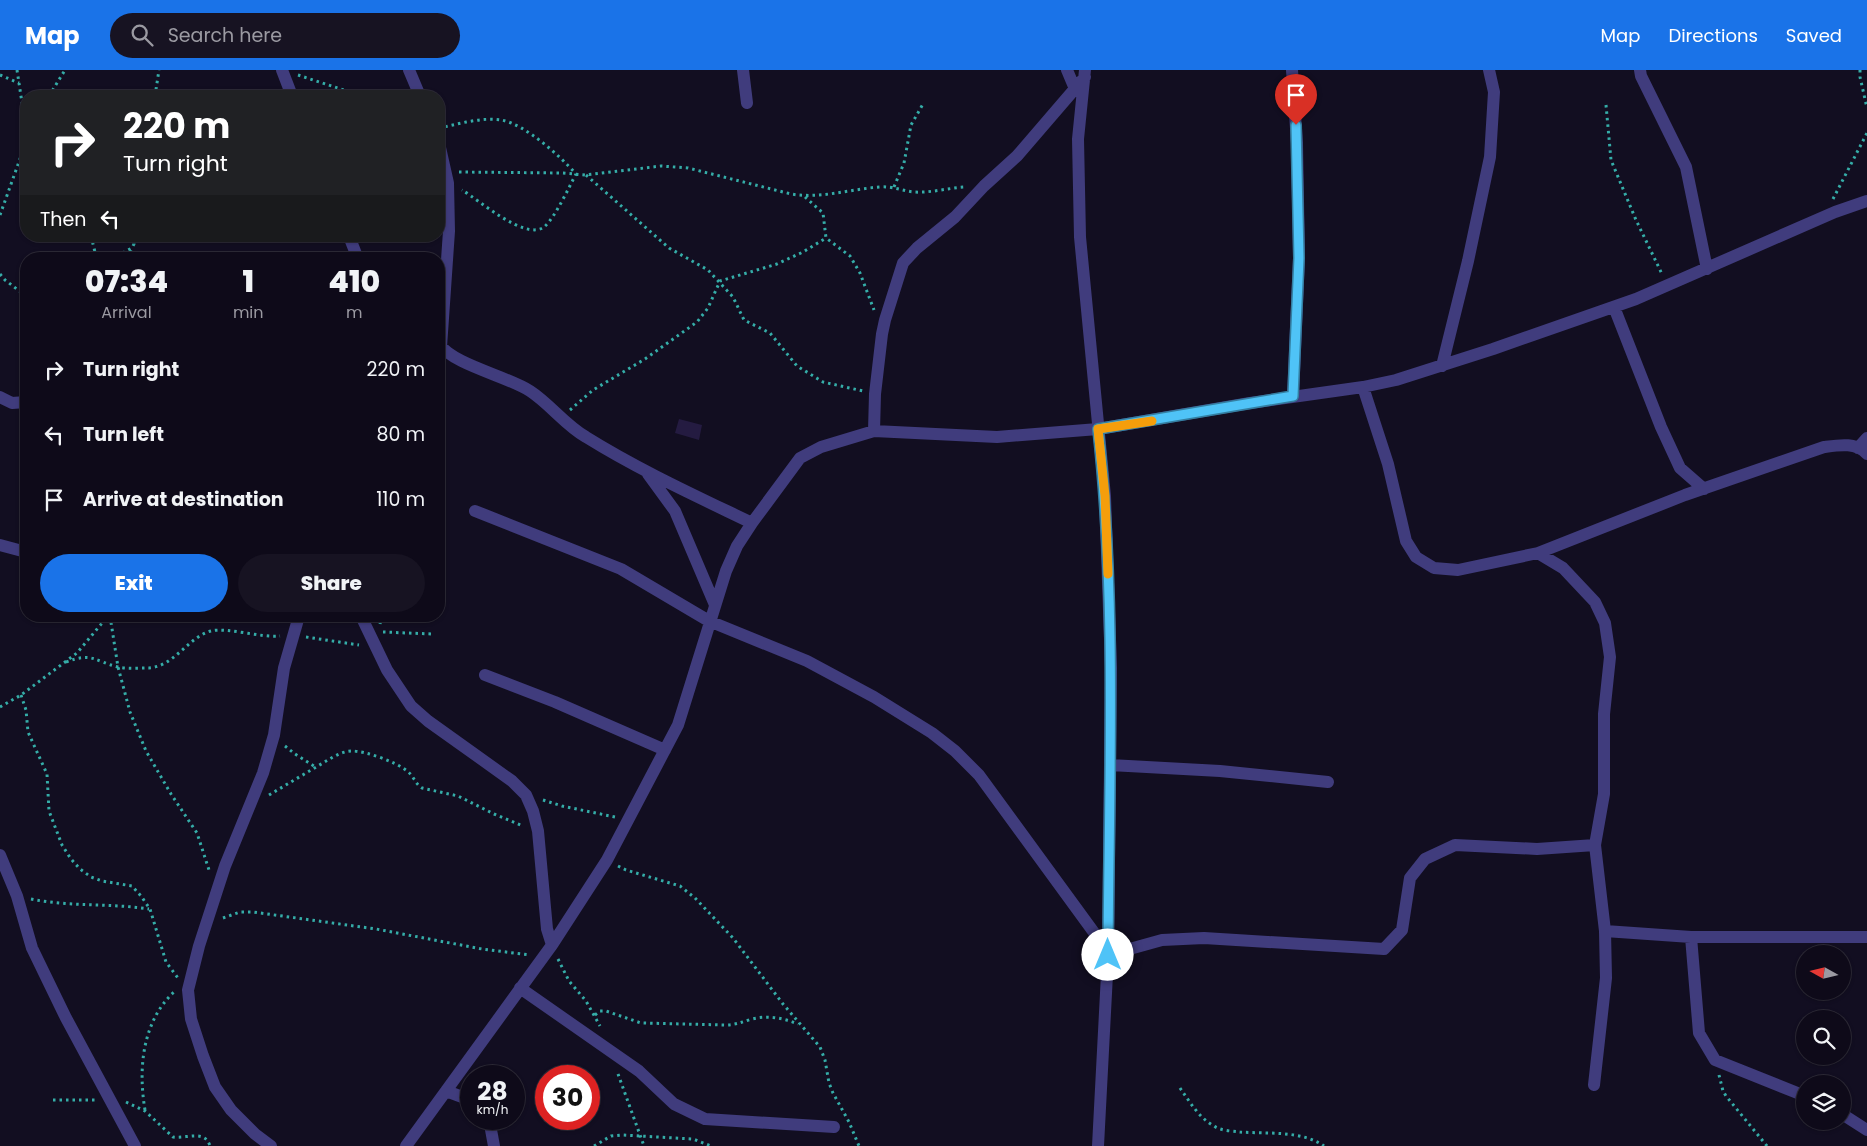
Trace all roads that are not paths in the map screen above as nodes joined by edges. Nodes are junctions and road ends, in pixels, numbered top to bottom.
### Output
1 (409, 70) edge
2 (743, 70) edge
3 (1067, 70) edge
4 (1292, 70) edge
5 (1489, 70) edge
6 (1640, 70) edge
7 (287, 72) edge
8 (1084, 77) edge
9 (291, 90) edge
10 (417, 90) edge
11 (747, 103) dead end
12 (445, 168) edge
13 (1867, 201) edge
14 (1708, 269) junction
15 (445, 284) edge
16 (1614, 307) junction
17 (445, 352) edge
18 (1442, 366) junction
19 (1363, 387) junction
20 (1293, 396) junction
21 (0, 397) edge
22 (20, 402) edge
23 (1098, 429) junction
24 (874, 431) junction
25 (1867, 438) edge
26 (1862, 451) edge
27 (647, 472) junction
28 (1704, 489) junction
29 (475, 511) dead end
30 (752, 523) junction
31 (0, 545) edge
32 (20, 550) edge
33 (1538, 553) junction
34 (715, 605) junction
35 (709, 621) junction
36 (297, 622) edge
37 (364, 622) edge
38 (485, 675) dead end
39 (666, 750) junction
40 (1110, 765) junction
41 (1328, 782) dead end
42 (1595, 845) junction
43 (0, 855) edge
44 (1605, 931) junction
45 (1691, 936) junction
46 (1867, 937) edge
47 (552, 945) junction
48 (1108, 955) junction
49 (520, 988) junction
50 (1594, 1085) dead end
51 (446, 1091) junction
52 (1796, 1092) edge
53 (460, 1096) edge
54 (1851, 1120) edge
55 (834, 1127) dead end
56 (492, 1130) edge
57 (1867, 1130) edge
58 (135, 1146) edge
59 (271, 1146) edge
60 (406, 1146) edge
61 (494, 1146) edge
62 (1098, 1146) edge

1 - 10 street
2 - 11 street
3 - 8 street
4 - 20 street
5 - 18 street
6 - 14 street
7 - 9 street
8 - 23 street
8 - 24 street
12 - 15 street
13 - 14 street
14 - 16 street
16 - 18 street
16 - 28 street
17 - 27 street
18 - 19 street
19 - 20 street
19 - 33 street
20 - 23 street
21 - 22 street
23 - 24 street
23 - 40 street
24 - 30 street
25 - 26 street
26 - 28 street
27 - 30 street
27 - 34 street
28 - 33 street
29 - 35 street
30 - 34 street
31 - 32 street
33 - 42 street
34 - 35 street
35 - 39 street
35 - 48 street
36 - 59 street
37 - 47 street
38 - 39 street
39 - 47 street
40 - 41 street
40 - 48 street
42 - 44 street
42 - 48 street
43 - 58 street
44 - 45 street
44 - 50 street
45 - 46 street
45 - 52 street
47 - 49 street
48 - 62 street
49 - 51 street
49 - 55 street
51 - 53 street
51 - 60 street
54 - 57 street
56 - 61 street

